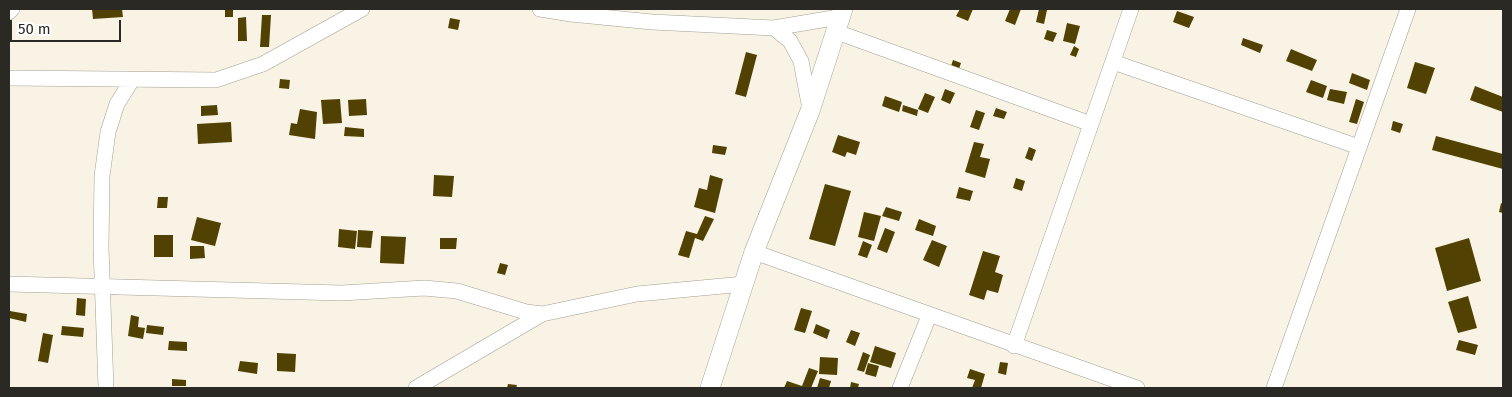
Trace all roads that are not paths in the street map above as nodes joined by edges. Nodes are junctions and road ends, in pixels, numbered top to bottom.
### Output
1 (12, 9) edge
2 (362, 9) edge
3 (540, 9) edge
4 (1131, 9) edge
5 (1408, 9) edge
6 (9, 12) edge
7 (839, 19) edge
8 (774, 28) junction
9 (1113, 62) junction
10 (9, 78) edge
11 (132, 80) junction
12 (810, 111) junction
13 (1091, 124) junction
14 (1359, 147) junction
15 (754, 252) junction
16 (9, 284) edge
17 (744, 284) junction
18 (102, 286) junction
19 (542, 314) junction
20 (929, 316) junction
21 (1014, 346) junction
22 (106, 388) edge
23 (416, 388) edge
24 (710, 388) edge
25 (900, 388) edge
26 (1137, 388) edge
27 (1274, 388) edge

1 - 6 street
2 - 11 street
3 - 8 street
4 - 9 street
5 - 14 street
7 - 8 street
7 - 12 street
7 - 13 street
8 - 12 street
9 - 13 street
9 - 14 street
10 - 11 street
11 - 18 street
12 - 15 street
13 - 21 street
14 - 27 street
15 - 17 street
15 - 20 street
16 - 18 street
17 - 19 street
17 - 24 street
18 - 19 street
18 - 22 street
19 - 23 street
20 - 21 street
20 - 25 street
21 - 26 street

